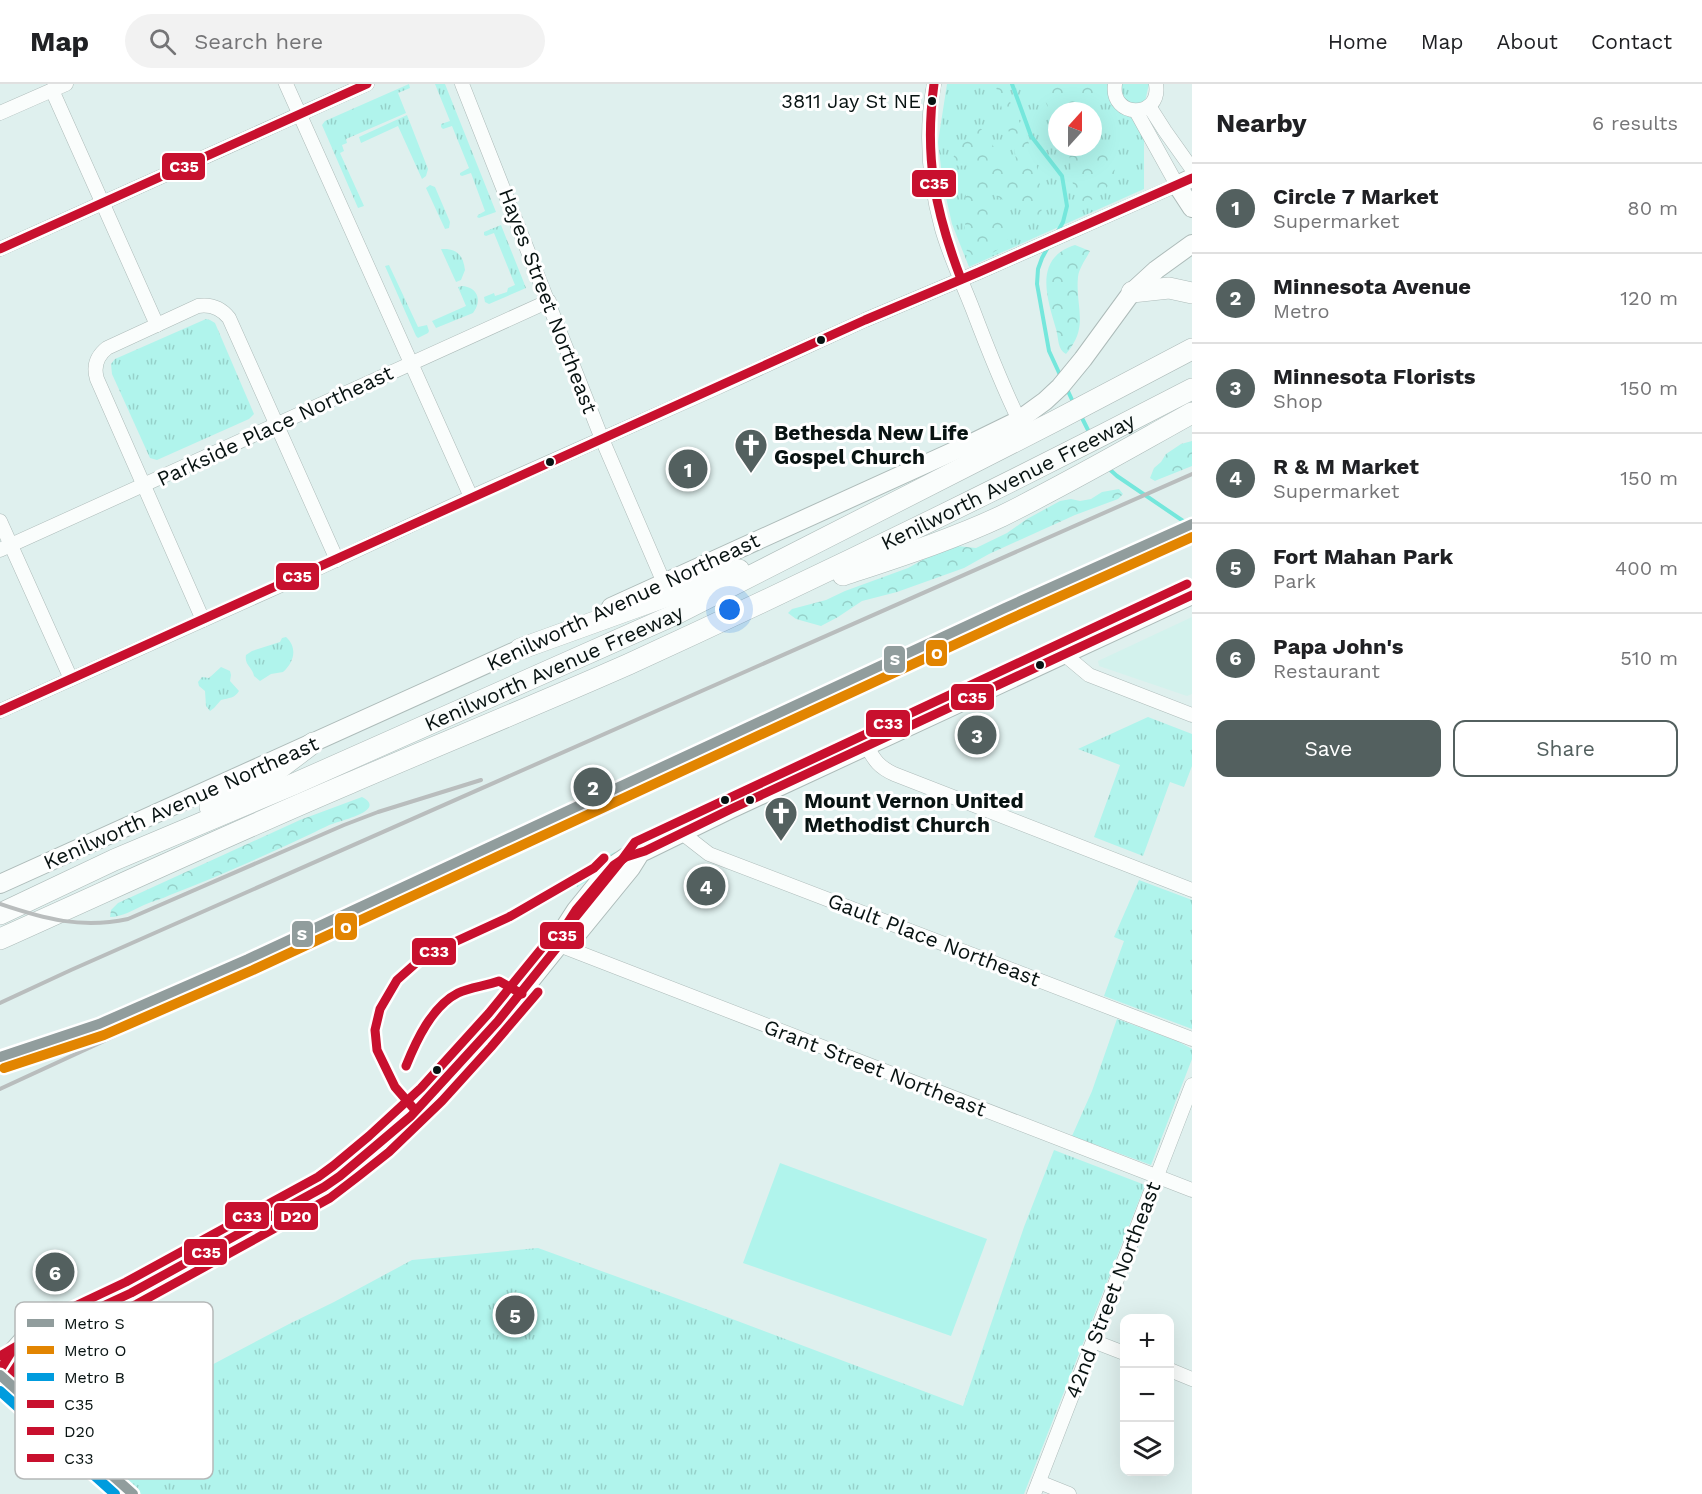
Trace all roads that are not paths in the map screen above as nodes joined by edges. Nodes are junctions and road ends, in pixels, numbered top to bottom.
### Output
1 (66, 84) edge
2 (286, 84) edge
3 (367, 84) edge
4 (462, 84) edge
5 (934, 84) edge
6 (1115, 84) edge
7 (1156, 84) edge
8 (52, 90) junction
9 (1143, 108) junction
10 (0, 113) edge
11 (299, 115) junction
12 (1192, 169) edge
13 (1184, 182) edge
14 (103, 203) junction
15 (1192, 208) edge
16 (1192, 244) edge
17 (0, 249) edge
18 (961, 279) junction
19 (1132, 292) junction
20 (1192, 293) edge
21 (549, 301) junction
22 (157, 325) junction
23 (1192, 349) edge
24 (411, 364) junction
25 (1189, 390) edge
26 (1192, 413) edge
27 (1018, 420) junction
28 (278, 424) junction
29 (602, 439) junction
30 (144, 486) junction
31 (471, 497) junction
32 (0, 521) edge
33 (810, 546) junction
34 (5, 548) edge
35 (338, 560) junction
36 (664, 583) junction
37 (1192, 595) edge
38 (752, 607) junction
39 (203, 620) junction
40 (520, 649) junction
41 (1065, 655) junction
42 (71, 679) junction
43 (0, 711) edge
44 (1192, 715) edge
45 (314, 743) junction
46 (867, 747) junction
47 (682, 833) junction
48 (114, 861) junction
49 (0, 883) edge
50 (1192, 890) edge
51 (0, 914) edge
52 (0, 939) edge
53 (559, 945) junction
54 (1192, 1039) edge
55 (1192, 1085) edge
56 (1157, 1177) junction
57 (1192, 1190) edge
58 (112, 1302) edge
59 (1093, 1341) junction
60 (15, 1348) edge
61 (1120, 1351) edge
62 (0, 1370) edge
63 (1174, 1372) edge
64 (1192, 1379) edge
65 (1036, 1488) edge
66 (1069, 1494) edge

1 - 8 street
2 - 11 street
3 - 11 street
4 - 21 street, Hayes Street Northeast
5 - 18 street
6 - 9 street
7 - 9 street
8 - 10 street
8 - 14 street
9 - 12 street
9 - 13 street
11 - 14 street
11 - 24 street
13 - 15 main road
13 - 18 street
14 - 17 street
14 - 22 street
16 - 19 main road, Kenilworth Avenue Northeast
18 - 27 street
18 - 29 street
19 - 20 highway
19 - 27 main road, Kenilworth Avenue Northeast
21 - 24 street, Parkside Place Northeast
21 - 29 street, Hayes Street Northeast
22 - 28 street
22 - 30 street
23 - 33 highway, Kenilworth Avenue Freeway
24 - 28 street, Parkside Place Northeast
24 - 31 street
25 - 38 highway, Kenilworth Avenue Freeway
26 - 38 highway
27 - 36 main road, Kenilworth Avenue Northeast
28 - 30 street, Parkside Place Northeast
28 - 35 street
29 - 31 street
29 - 36 street, Hayes Street Northeast
30 - 34 street, Parkside Place Northeast
30 - 39 street
31 - 35 street
32 - 34 street
33 - 40 highway
33 - 48 highway, Kenilworth Avenue Freeway
34 - 42 street
35 - 39 street
36 - 40 main road, Kenilworth Avenue Northeast
37 - 41 main road
38 - 52 highway, Kenilworth Avenue Freeway
39 - 42 street
40 - 45 main road, Kenilworth Avenue Northeast
41 - 44 street
41 - 46 main road
42 - 43 street
45 - 48 highway
45 - 49 main road, Kenilworth Avenue Northeast
46 - 47 main road
46 - 50 street
47 - 53 main road
47 - 54 street, Gault Place Northeast
48 - 51 highway, Kenilworth Avenue Freeway
53 - 56 street, Grant Street Northeast
53 - 58 main road
55 - 56 street, 42nd Street Northeast
56 - 57 street, Grant Street Northeast
56 - 59 street, 42nd Street Northeast
59 - 61 street
59 - 65 street, 42nd Street Northeast
60 - 62 main road
63 - 64 street
65 - 66 street

